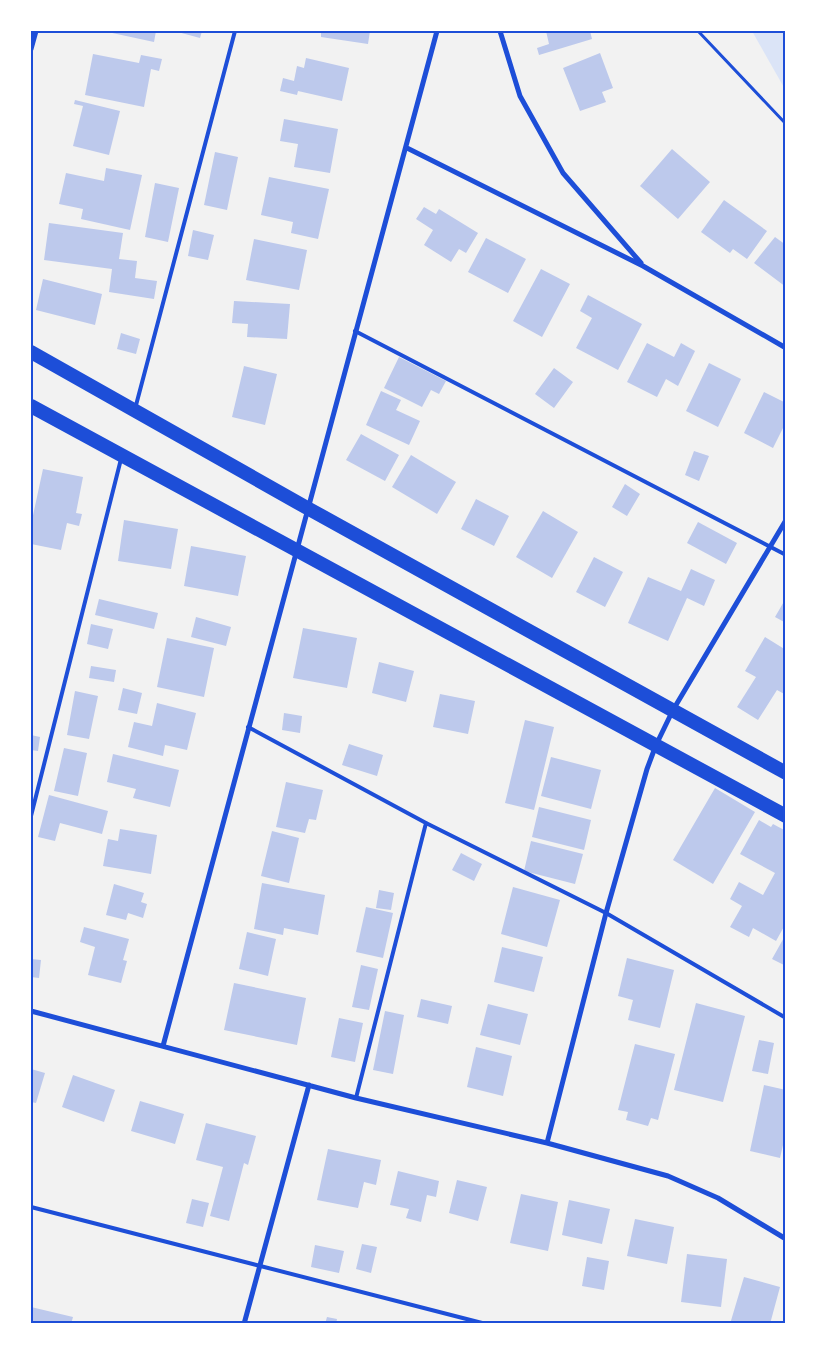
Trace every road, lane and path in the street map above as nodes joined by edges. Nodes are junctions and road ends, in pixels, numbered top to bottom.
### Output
1 (36, 31) edge
2 (234, 31) edge
3 (437, 31) edge
4 (500, 31) edge
5 (698, 31) edge
6 (31, 49) edge
7 (786, 124) edge
8 (406, 148) junction
9 (644, 266) junction
10 (355, 331) junction
11 (786, 348) edge
12 (31, 352) edge
13 (31, 406) edge
14 (135, 411) junction
15 (122, 456) junction
16 (309, 509) junction
17 (786, 520) edge
18 (771, 547) junction
19 (295, 551) junction
20 (786, 555) edge
21 (673, 710) junction
22 (248, 727) junction
23 (656, 745) junction
24 (786, 773) edge
25 (31, 816) edge
26 (786, 816) edge
27 (426, 823) junction
28 (606, 913) junction
29 (31, 1011) edge
30 (786, 1018) edge
31 (163, 1046) junction
32 (309, 1085) junction
33 (356, 1098) junction
34 (547, 1143) junction
35 (31, 1207) edge
36 (786, 1239) edge
37 (260, 1266) junction
38 (244, 1324) edge
39 (486, 1324) edge

1 - 6 street
2 - 14 lane
3 - 8 street
4 - 9 street
5 - 7 path
8 - 9 street
8 - 10 street
9 - 11 street
10 - 16 street
10 - 18 lane
12 - 14 highway
13 - 15 highway
14 - 16 highway
15 - 19 highway
15 - 25 lane
16 - 19 street
16 - 21 highway
17 - 18 street
18 - 20 lane
18 - 21 street
19 - 22 street
19 - 23 highway
21 - 23 street
21 - 24 highway
22 - 27 lane
22 - 31 street
23 - 26 highway
23 - 28 street
27 - 28 lane
27 - 33 lane
28 - 30 lane
28 - 34 street
29 - 31 street
31 - 32 street
32 - 33 street
32 - 37 street
33 - 34 street
34 - 36 street
35 - 37 lane
37 - 38 street
37 - 39 lane

